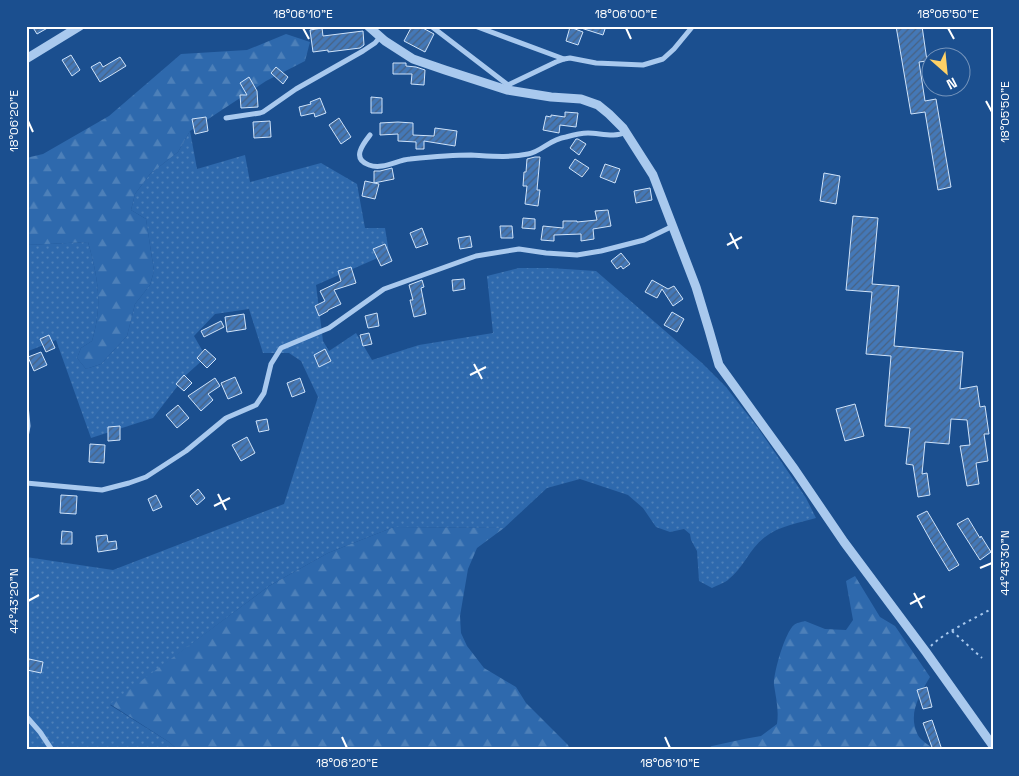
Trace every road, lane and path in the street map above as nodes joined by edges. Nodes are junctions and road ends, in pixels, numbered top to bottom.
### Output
1 (80, 26) edge
2 (368, 26) edge
3 (431, 26) edge
4 (441, 26) edge
5 (475, 26) edge
6 (693, 26) edge
7 (436, 30) junction
8 (380, 37) junction
9 (26, 59) edge
10 (564, 59) junction
11 (508, 87) junction
12 (226, 118) dead end
13 (626, 132) junction
14 (370, 135) dead end
15 (673, 226) junction
16 (26, 405) edge
17 (26, 437) edge
18 (26, 483) edge
19 (993, 608) edge
20 (952, 632) junction
21 (935, 642) dead end
22 (982, 658) dead end
23 (26, 716) edge
24 (993, 746) edge
25 (52, 750) edge

1 - 9 street
2 - 8 street
3 - 7 street
4 - 7 street
5 - 10 street
6 - 10 street
7 - 11 street
8 - 11 street
8 - 12 street
10 - 11 street
11 - 13 street
13 - 14 street
13 - 15 street
15 - 18 street
15 - 24 street
16 - 17 street
19 - 20 path
20 - 21 path
20 - 22 path
23 - 25 street

